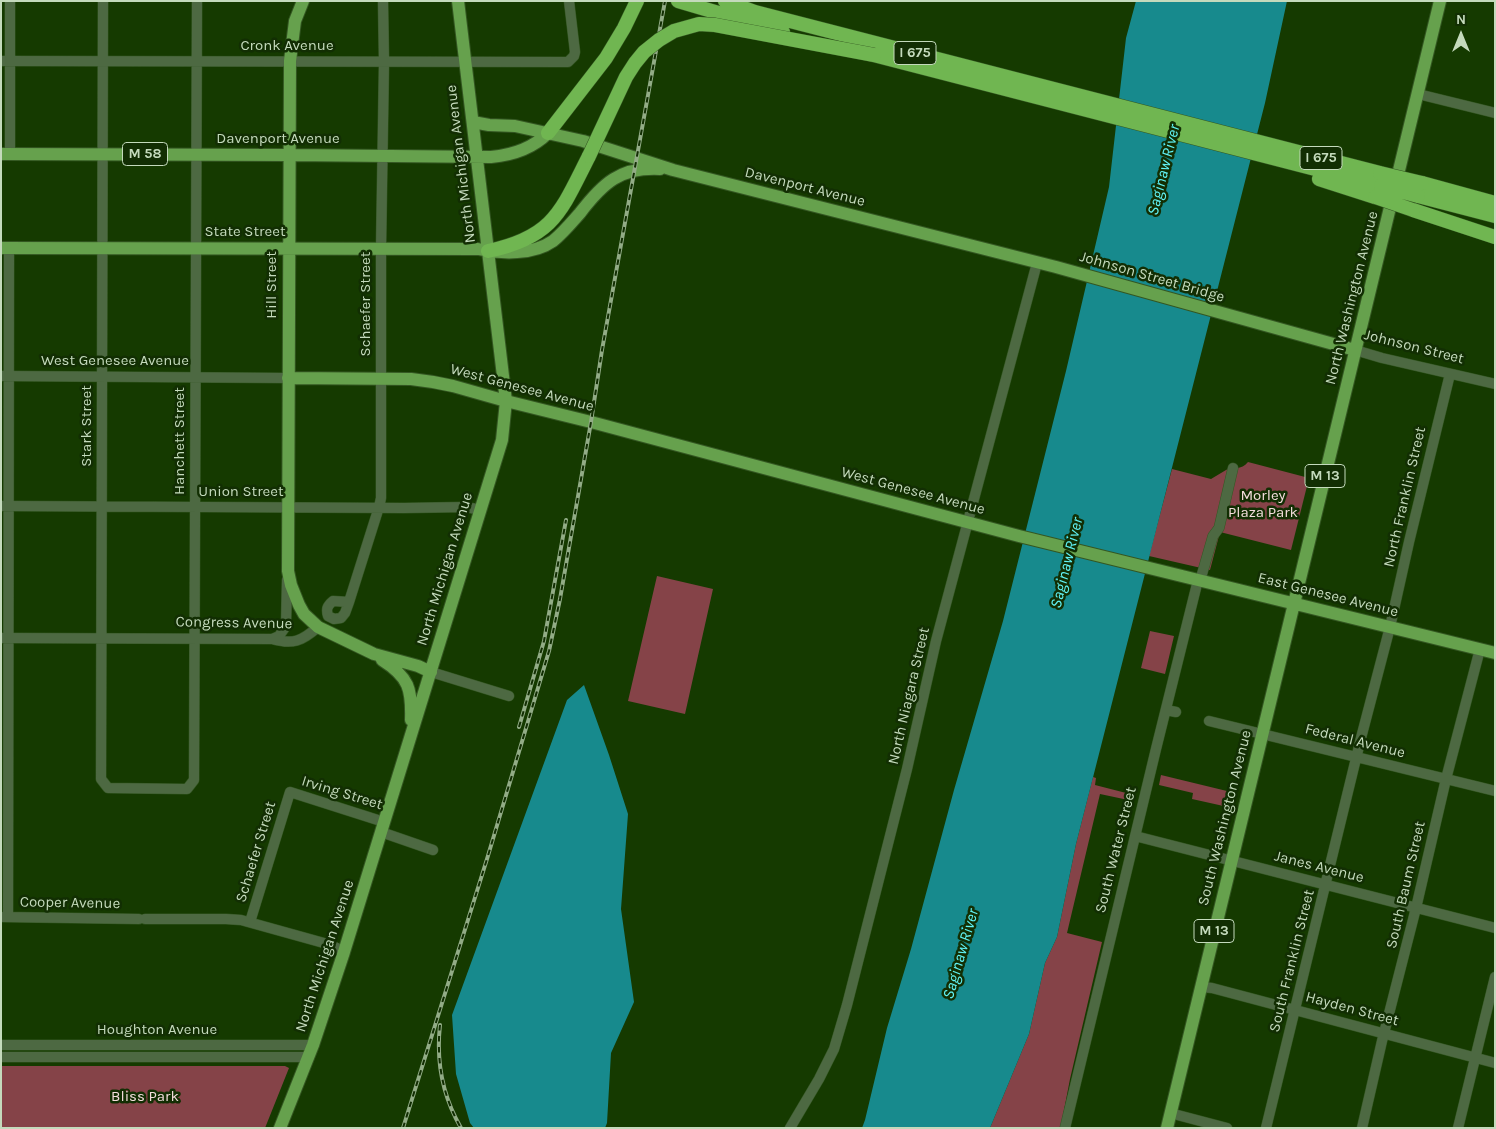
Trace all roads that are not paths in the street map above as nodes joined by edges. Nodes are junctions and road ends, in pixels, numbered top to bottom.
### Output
1 (10, 1) edge
2 (103, 1) edge
3 (196, 1) edge
4 (303, 1) edge
5 (384, 1) edge
6 (458, 1) edge
7 (569, 1) edge
8 (636, 1) edge
9 (678, 1) edge
10 (725, 1) edge
11 (1440, 1) edge
12 (874, 55) junction
13 (103, 60) junction
14 (6, 61) edge
15 (196, 61) junction
16 (290, 61) junction
17 (384, 62) junction
18 (466, 63) junction
19 (1418, 94) junction
20 (1495, 113) edge
21 (473, 122) junction
22 (548, 133) junction
23 (1210, 142) junction
24 (6, 154) edge
25 (102, 154) junction
26 (196, 155) junction
27 (290, 155) junction
28 (383, 156) junction
29 (477, 157) junction
30 (672, 170) junction
31 (1420, 190) junction
32 (1495, 203) edge
33 (1495, 216) edge
34 (1495, 237) edge
35 (102, 247) junction
36 (5, 248) edge
37 (196, 248) junction
38 (288, 249) junction
39 (381, 249) junction
40 (488, 251) junction
41 (1037, 262) junction
42 (1056, 267) joint
43 (1239, 318) joint
44 (1355, 350) junction
45 (1450, 374) junction
46 (5, 376) edge
47 (102, 377) junction
48 (195, 377) junction
49 (288, 378) junction
50 (380, 379) junction
51 (1495, 384) edge
52 (506, 401) junction
53 (1233, 468) dead end
54 (5, 506) edge
55 (102, 507) junction
56 (194, 507) junction
57 (288, 507) junction
58 (378, 508) junction
59 (481, 510) junction
60 (968, 522) junction
61 (1154, 568) joint
62 (288, 571) junction
63 (1199, 580) junction
64 (349, 602) dead end
65 (1294, 603) junction
66 (318, 627) junction
67 (1390, 627) junction
68 (5, 638) edge
69 (101, 638) junction
70 (194, 639) junction
71 (272, 639) junction
72 (1480, 649) junction
73 (1495, 653) edge
74 (374, 654) junction
75 (430, 672) junction
76 (508, 696) dead end
77 (1209, 720) dead end
78 (1262, 734) junction
79 (411, 735) junction
80 (1357, 757) junction
81 (1446, 779) junction
82 (4, 788) edge
83 (187, 789) joint
84 (1495, 791) edge
85 (290, 792) joint
86 (383, 827) junction
87 (1135, 836) junction
88 (433, 850) dead end
89 (1231, 861) junction
90 (1326, 884) junction
91 (1416, 908) junction
92 (5, 917) edge
93 (250, 922) junction
94 (1495, 928) edge
95 (344, 952) junction
96 (1495, 977) edge
97 (1201, 987) junction
98 (1296, 1010) junction
99 (1384, 1034) junction
100 (1, 1045) edge
101 (311, 1051) junction
102 (1, 1057) edge
103 (1475, 1057) junction
104 (1495, 1062) edge
105 (1170, 1113) junction
106 (280, 1128) edge
107 (790, 1128) edge
108 (1065, 1128) edge
109 (1166, 1128) edge
110 (1227, 1128) edge
111 (1266, 1128) edge
112 (1362, 1128) edge
113 (1458, 1128) edge

1 - 14 street
2 - 13 street, Stark Street
3 - 15 street, Hanchett Street
4 - 16 main road, Hill Street
5 - 17 street, Schaefer Street
6 - 18 main road, North Michigan Avenue
7 - 18 street, Cronk Avenue
8 - 22 highway
9 - 12 highway, I 675, bridge
10 - 31 highway, I 675, bridge
11 - 19 main road, North Washington Avenue / M 13
12 - 23 highway, I 675
12 - 40 highway, bridge
13 - 14 street, Cronk Avenue
13 - 15 street, Cronk Avenue
13 - 25 street, Stark Street
14 - 24 street
15 - 16 street, Cronk Avenue
15 - 26 street, Hanchett Street
16 - 17 street, Cronk Avenue
16 - 27 main road, Hill Street
17 - 18 street, Cronk Avenue
17 - 28 street, Schaefer Street
18 - 21 main road, North Michigan Avenue
19 - 20 street
19 - 44 main road, North Washington Avenue / M 13
21 - 22 main road, Davenport Avenue
21 - 29 main road, North Michigan Avenue
22 - 29 main road, Davenport Avenue / M 58
22 - 30 main road, Davenport Avenue
23 - 31 highway, I 675, bridge
23 - 34 highway, bridge
24 - 25 main road, Davenport Avenue / M 58
25 - 26 main road, Davenport Avenue / M 58
25 - 35 street, Stark Street
26 - 27 main road, Davenport Avenue / M 58
26 - 37 street, Hanchett Street
27 - 28 main road, Davenport Avenue / M 58
27 - 38 main road, Hill Street
28 - 29 main road, Davenport Avenue / M 58
28 - 39 street, Schaefer Street
29 - 40 main road, North Michigan Avenue
30 - 40 main road, State Street
30 - 41 main road, Davenport Avenue
31 - 32 highway, I 675
31 - 33 highway, I 675
35 - 36 main road, State Street
35 - 37 main road, State Street
35 - 47 street, Stark Street
36 - 46 street
37 - 38 main road, State Street
37 - 48 street, Hanchett Street
38 - 39 main road, State Street
38 - 49 main road, Hill Street
39 - 40 main road, State Street
39 - 50 street, Schaefer Street
40 - 52 main road, North Michigan Avenue
41 - 42 main road, Davenport Avenue
41 - 60 street, North Niagara Street
42 - 43 main road, Johnson Street Bridge
43 - 44 main road, Johnson Street
44 - 45 street, Johnson Street
44 - 65 main road, North Washington Avenue / M 13
45 - 51 street, Johnson Street
45 - 67 street, North Franklin Street
46 - 47 street, West Genesee Avenue
46 - 54 street
47 - 48 street, West Genesee Avenue
47 - 55 street, Stark Street
48 - 49 street, West Genesee Avenue
48 - 56 street, Hanchett Street
49 - 50 main road, West Genesee Avenue
49 - 57 main road, Hill Street
50 - 52 main road, West Genesee Avenue
50 - 58 street, Schaefer Street
52 - 59 main road, North Michigan Avenue
52 - 60 main road, West Genesee Avenue
53 - 63 street, South Water Street
54 - 55 street, Union Street
54 - 68 street
55 - 56 street, Union Street
55 - 69 street, Stark Street
56 - 57 street, Union Street
56 - 70 street, Hanchett Street
57 - 58 street, Union Street
57 - 62 main road, Hill Street
58 - 59 street, Union Street
58 - 64 street, Schaefer Street
59 - 75 main road, North Michigan Avenue
60 - 61 main road, West Genesee Avenue
60 - 107 street, North Niagara Street
61 - 63 main road, East Genesee Avenue
62 - 66 main road, Hill Street
62 - 71 street, Hill Street
63 - 65 main road, East Genesee Avenue
63 - 87 street, South Water Street
65 - 67 main road, East Genesee Avenue
65 - 78 main road, South Washington Avenue / M 13
66 - 71 street, Congress Avenue
66 - 74 main road
67 - 72 main road, East Genesee Avenue
67 - 80 street, South Franklin Street
68 - 69 street, Congress Avenue
68 - 82 street
69 - 70 street, Congress Avenue
69 - 83 street, Stark Street
70 - 71 street, Congress Avenue
70 - 83 street, Hanchett Street
72 - 73 main road, East Genesee Avenue
72 - 81 street, South Baum Street
74 - 75 main road
74 - 79 main road
75 - 76 street
75 - 79 main road, North Michigan Avenue
77 - 78 street, Federal Avenue
78 - 80 street, Federal Avenue
78 - 89 main road, South Washington Avenue / M 13
79 - 86 main road, North Michigan Avenue
80 - 81 street, Federal Avenue
80 - 90 street, South Franklin Street
81 - 84 street, Federal Avenue
81 - 91 street, South Baum Street
82 - 92 street
85 - 86 street, Irving Street
85 - 93 street, Schaefer Street
86 - 88 street, Irving Street
86 - 95 main road, North Michigan Avenue
87 - 89 street, Janes Avenue
87 - 108 street, South Water Street
89 - 90 street, Janes Avenue
89 - 97 main road, South Washington Avenue / M 13
90 - 91 street, Janes Avenue
90 - 98 street, South Franklin Street
91 - 94 street, Janes Avenue
91 - 99 street, South Baum Street
92 - 93 street, Cooper Avenue
93 - 95 street, Cooper Avenue
95 - 101 main road, North Michigan Avenue
96 - 103 street
97 - 98 street, Hayden Street
97 - 105 main road, South Washington Avenue / M 13
98 - 99 street, Hayden Street
98 - 111 street, South Franklin Street
99 - 103 street, Hayden Street
99 - 112 street, South Baum Street
100 - 101 street, Houghton Avenue
101 - 102 street, Houghton Avenue
101 - 106 main road, North Michigan Avenue
103 - 104 street, Hayden Street
103 - 113 street
105 - 109 main road, South Washington Avenue / M 13
105 - 110 street

